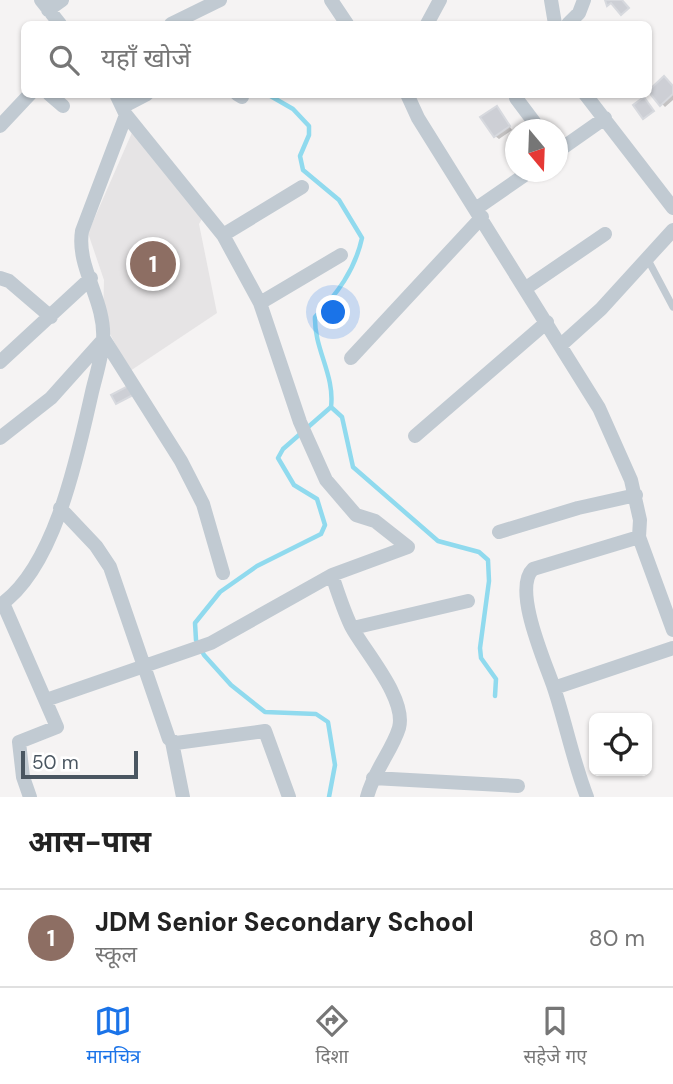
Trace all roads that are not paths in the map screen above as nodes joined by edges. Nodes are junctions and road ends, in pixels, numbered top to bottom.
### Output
1 (62, 0) edge
2 (331, 0) edge
3 (440, 0) edge
4 (551, 0) edge
5 (584, 0) edge
6 (214, 3) edge
7 (44, 5) edge
8 (57, 21) edge
9 (176, 21) edge
10 (345, 21) edge
11 (429, 21) edge
12 (554, 21) edge
13 (571, 21) edge
14 (26, 98) edge
15 (53, 98) edge
16 (409, 98) edge
17 (516, 98) dead end
18 (589, 98) edge
19 (122, 105) edge
20 (63, 106) dead end
21 (604, 118) junction
22 (532, 119) edge
23 (0, 126) edge
24 (568, 144) edge
25 (517, 182) edge
26 (302, 187) dead end
27 (673, 208) edge
28 (480, 212) junction
29 (673, 230) edge
30 (605, 234) dead end
31 (223, 235) junction
32 (341, 255) dead end
33 (648, 258) junction
34 (0, 278) edge
35 (91, 278) junction
36 (526, 288) junction
37 (260, 303) junction
38 (673, 307) edge
39 (51, 317) junction
40 (547, 321) junction
41 (104, 339) junction
42 (561, 345) junction
43 (351, 358) dead end
44 (0, 362) edge
45 (415, 436) dead end
46 (0, 438) edge
47 (636, 495) junction
48 (60, 508) junction
49 (499, 532) dead end
50 (639, 537) junction
51 (223, 573) dead end
52 (332, 575) junction
53 (468, 601) dead end
54 (1, 604) edge
55 (672, 625) edge
56 (352, 628) junction
57 (673, 648) edge
58 (145, 664) junction
59 (554, 688) junction
60 (46, 700) junction
61 (172, 742) junction
62 (373, 778) junction
63 (518, 786) dead end
64 (30, 797) edge
65 (183, 797) edge
66 (289, 797) edge
67 (367, 797) edge
68 (587, 797) edge

1 - 7 street
2 - 10 street
3 - 11 street
4 - 12 street
5 - 13 street
6 - 9 street
7 - 8 street
14 - 23 street
15 - 20 street
16 - 28 street
17 - 22 street
18 - 21 street
19 - 31 street
19 - 35 street
21 - 24 street
21 - 27 street
25 - 28 street
26 - 31 street
28 - 36 street
28 - 43 street
29 - 33 street
30 - 36 street
31 - 37 street
32 - 37 street
33 - 38 lane
33 - 42 street
34 - 39 street
35 - 39 street
35 - 41 street
36 - 40 street
37 - 52 street
39 - 44 street
40 - 42 street
40 - 45 street
41 - 46 street
41 - 48 street
41 - 51 street
42 - 47 street
47 - 49 street
47 - 50 street
48 - 54 street
48 - 58 street
50 - 55 street
50 - 59 street
52 - 56 street
52 - 58 street
53 - 56 street
54 - 60 street
56 - 62 street
57 - 59 street
58 - 60 street
58 - 61 street
59 - 68 street
60 - 64 street
61 - 65 street
61 - 66 street
62 - 63 street
62 - 67 street

